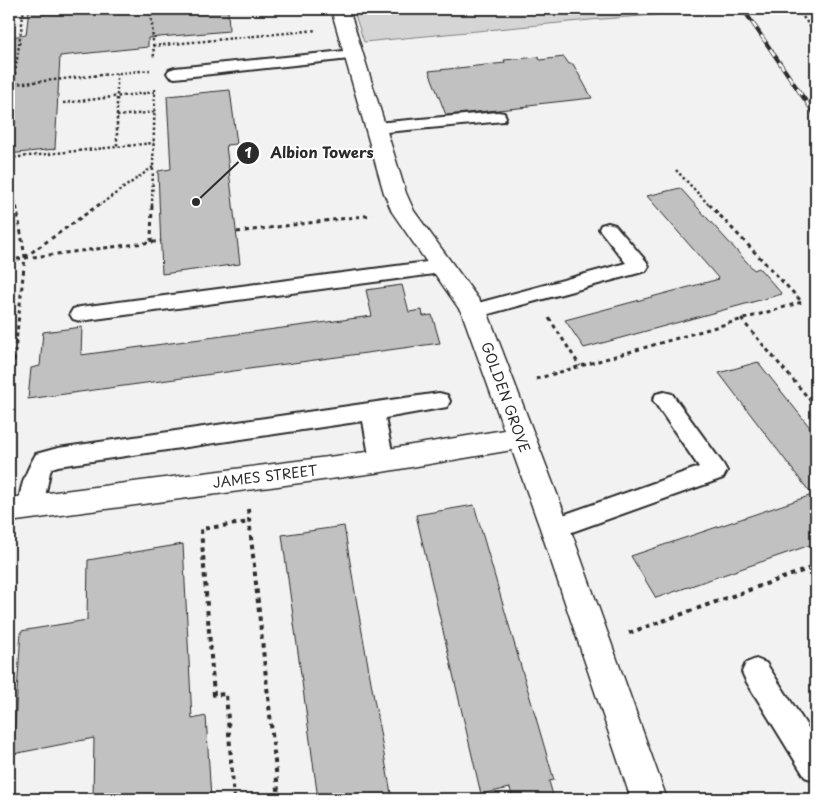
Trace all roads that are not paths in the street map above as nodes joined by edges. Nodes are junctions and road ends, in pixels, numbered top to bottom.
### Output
1 (340, 9) edge
2 (354, 55) junction
3 (174, 73) road end
4 (498, 117) dead end
5 (376, 128) junction
6 (608, 229) dead end
7 (442, 268) junction
8 (474, 311) junction
9 (80, 314) dead end
10 (664, 400) dead end
11 (439, 401) dead end
12 (372, 411) junction
13 (520, 438) junction
14 (382, 461) junction
15 (14, 510) edge
16 (555, 528) junction
17 (756, 672) dead end
18 (816, 766) edge
19 (649, 799) edge

1 - 2 street, GOLDEN GROVE
2 - 3 lane
2 - 5 street, GOLDEN GROVE
4 - 5 lane
5 - 7 street, GOLDEN GROVE
6 - 8 lane
7 - 8 street, GOLDEN GROVE
7 - 9 lane
8 - 13 street, GOLDEN GROVE
10 - 16 lane
11 - 12 lane
12 - 14 lane
12 - 15 lane
13 - 14 street, JAMES STREET
13 - 16 street, GOLDEN GROVE
14 - 15 street, JAMES STREET
16 - 19 street, GOLDEN GROVE
17 - 18 lane

